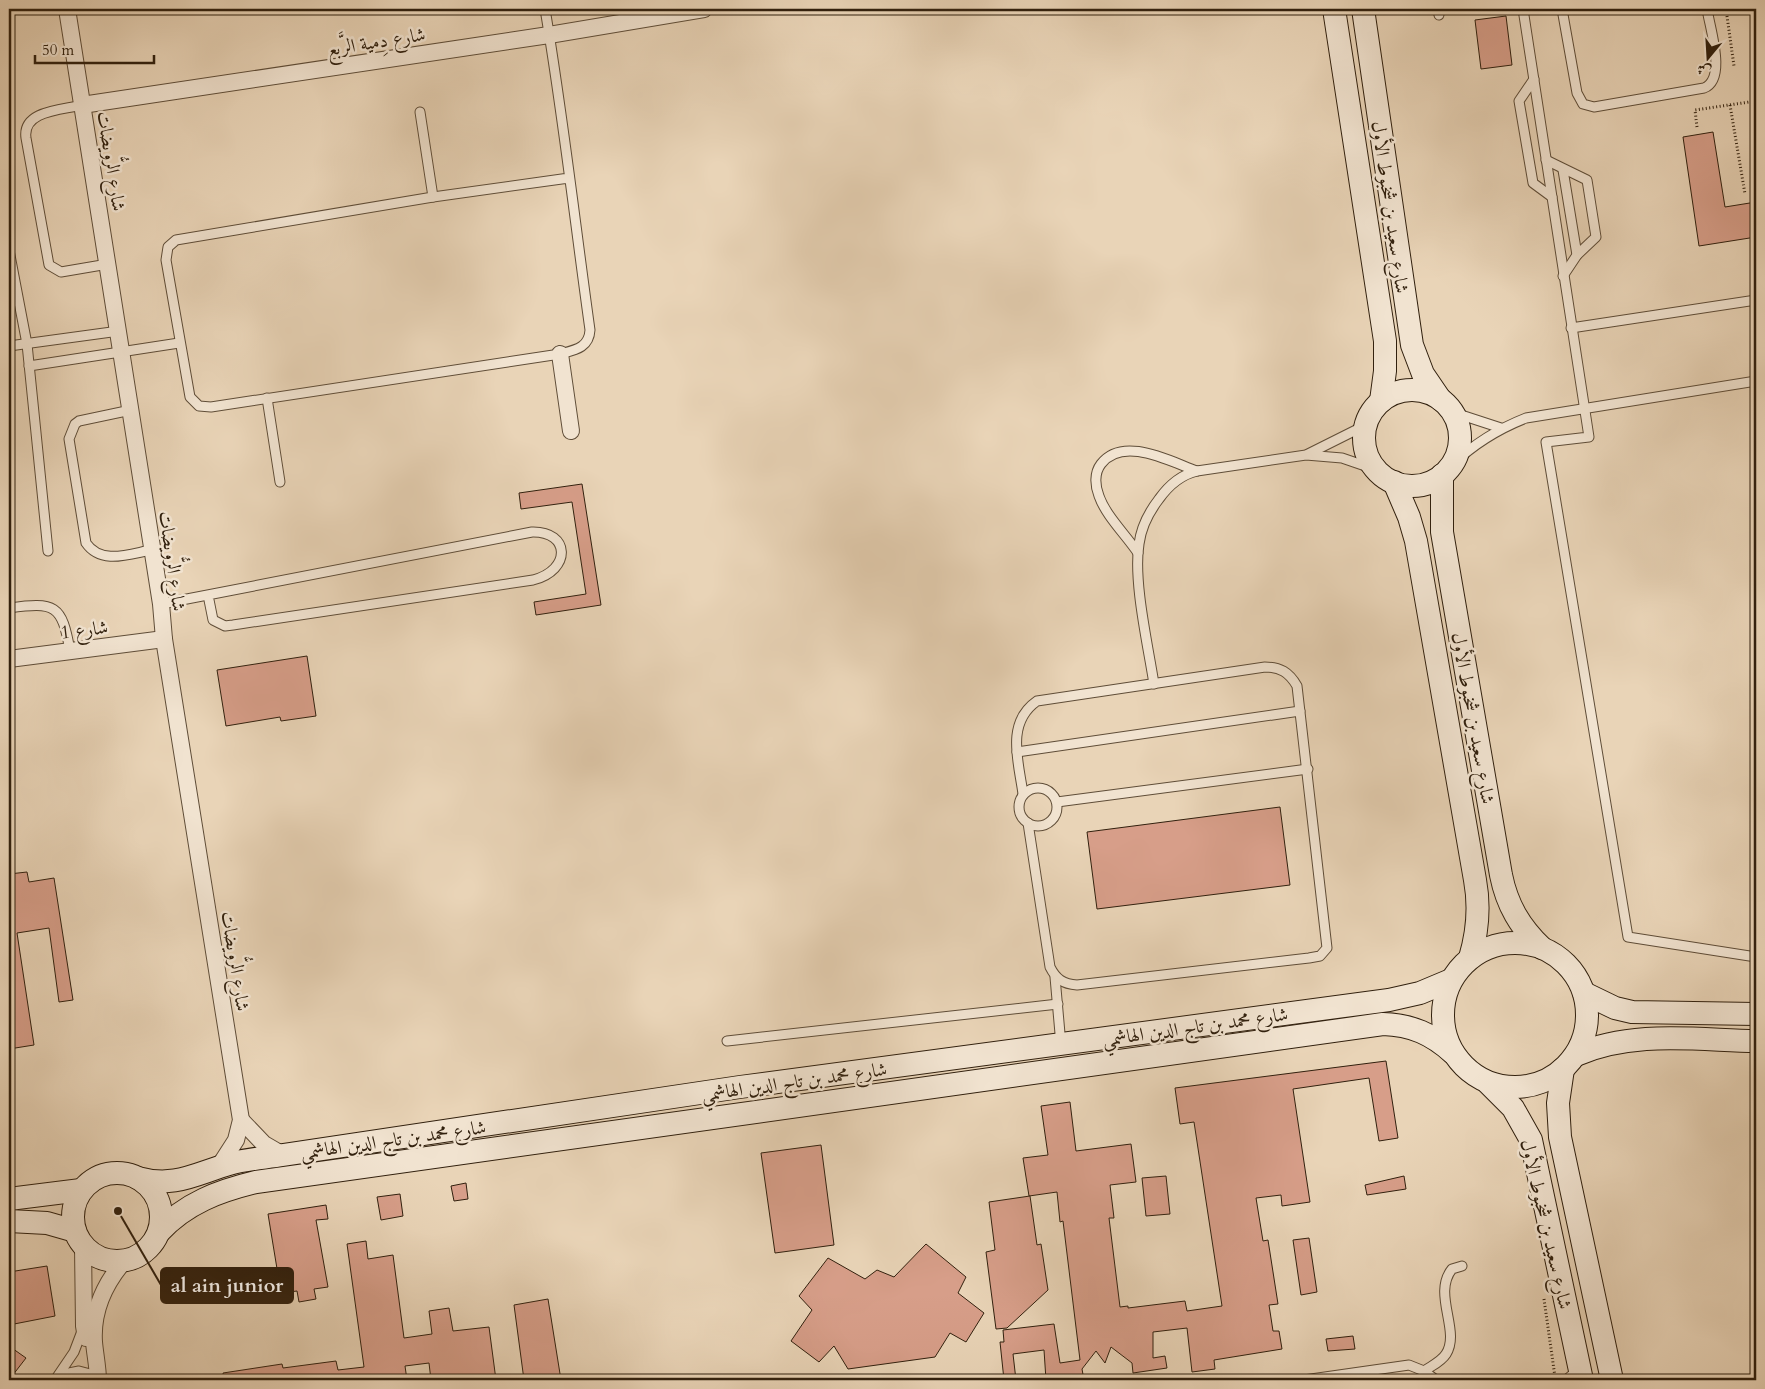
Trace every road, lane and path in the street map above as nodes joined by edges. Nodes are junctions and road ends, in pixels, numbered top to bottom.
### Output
1 (67, 9) edge
2 (545, 9) edge
3 (704, 9) edge
4 (1334, 9) edge
5 (1363, 9) edge
6 (1523, 9) edge
7 (1562, 9) edge
8 (1707, 9) edge
9 (1726, 9) edge
10 (646, 14) edge
11 (549, 35) junction
12 (1734, 66) dead end
13 (1534, 79) junction
14 (1756, 102) edge
15 (82, 105) junction
16 (1730, 105) junction
17 (420, 112) dead end
18 (1698, 127) dead end
19 (1546, 160) junction
20 (1563, 170) junction
21 (569, 178) junction
22 (1745, 194) dead end
23 (1552, 196) junction
24 (433, 197) junction
25 (9, 250) edge
26 (1577, 255) junction
27 (108, 264) junction
28 (1564, 276) junction
29 (1756, 300) edge
30 (1571, 328) junction
31 (119, 331) junction
32 (179, 343) junction
33 (26, 344) junction
34 (9, 346) edge
35 (122, 351) junction
36 (560, 354) junction
37 (29, 366) junction
38 (1756, 381) edge
39 (267, 398) junction
40 (1381, 401) junction
41 (1446, 406) junction
42 (1585, 408) junction
43 (131, 410) junction
44 (1366, 425) junction
45 (1501, 428) junction
46 (571, 431) dead end
47 (1306, 455) junction
48 (1447, 470) junction
49 (1197, 471) junction
50 (1386, 476) junction
51 (280, 482) dead end
52 (151, 550) junction
53 (48, 551) dead end
54 (1138, 553) junction
55 (208, 595) junction
56 (161, 604) junction
57 (9, 608) edge
58 (164, 639) junction
59 (70, 651) junction
60 (9, 659) edge
61 (1154, 684) junction
62 (1300, 711) junction
63 (1017, 752) junction
64 (1308, 769) junction
65 (1023, 794) junction
66 (1057, 802) junction
67 (1028, 823) junction
68 (1542, 948) junction
69 (1756, 957) edge
70 (1470, 958) junction
71 (1055, 977) junction
72 (1450, 980) junction
73 (1584, 994) junction
74 (1058, 1004) junction
75 (1756, 1014) edge
76 (727, 1041) dead end
77 (1756, 1041) edge
78 (1061, 1045) junction
79 (1453, 1053) junction
80 (1570, 1062) junction
81 (1487, 1082) junction
82 (241, 1120) junction
83 (283, 1155) junction
84 (218, 1168) junction
85 (138, 1178) junction
86 (81, 1190) junction
87 (9, 1199) edge
88 (9, 1221) edge
89 (159, 1232) junction
90 (79, 1238) junction
91 (125, 1260) junction
92 (1462, 1266) dead end
93 (1543, 1292) dead end
94 (84, 1326) junction
95 (95, 1356) junction
96 (1424, 1371) junction
97 (1576, 1376) edge
98 (57, 1378) edge
99 (98, 1378) edge
100 (1304, 1380) edge
101 (1436, 1380) edge
102 (1555, 1380) edge
103 (1612, 1380) edge

1 - 15 street, شارع الرُّويضات
2 - 11 lane
3 - 10 street, شارع دِمية الرَّبع
4 - 40 street, شارع سعيد بن شخبوط الأول
5 - 41 street, شارع سعيد بن شخبوط الأول
6 - 13 lane
7 - 8 lane
9 - 12 path
10 - 11 street, شارع دِمية الرَّبع
11 - 15 street, شارع دِمية الرَّبع
11 - 21 lane
13 - 19 lane
13 - 23 lane
14 - 16 path
15 - 27 street, شارع الرُّويضات
15 - 27 lane
16 - 18 path
16 - 22 path
17 - 24 lane
19 - 20 lane
19 - 23 lane
20 - 26 lane
20 - 26 lane
21 - 24 lane
21 - 36 lane
23 - 28 lane
24 - 32 lane
25 - 33 lane
26 - 28 lane
27 - 31 street, شارع الرُّويضات
28 - 30 lane
29 - 30 lane
30 - 42 lane
31 - 33 lane
31 - 35 street, شارع الرُّويضات
32 - 35 lane
32 - 39 lane
33 - 34 lane
33 - 37 lane
35 - 37 lane
35 - 43 street, شارع الرُّويضات
36 - 39 lane
36 - 46 street
37 - 53 lane
38 - 42 lane
39 - 51 lane
40 - 41 street
40 - 44 street
41 - 45 lane
41 - 48 street
42 - 45 lane
42 - 69 lane
43 - 52 street, شارع الرُّويضات
43 - 52 lane
44 - 47 lane
44 - 50 street
45 - 48 lane
47 - 49 lane
47 - 50 lane
48 - 50 street
48 - 68 street, شارع سعيد بن شخبوط الأول
49 - 54 lane
49 - 54 lane
50 - 70 street, شارع سعيد بن شخبوط الأول
52 - 56 street, شارع الرُّويضات
54 - 61 lane
55 - 55 lane
55 - 56 lane
56 - 58 street, شارع الرُّويضات
57 - 59 lane
58 - 59 street, شارع 1
58 - 82 street, شارع الرُّويضات
59 - 60 street, شارع 1
61 - 62 lane
61 - 63 lane
62 - 63 lane
62 - 64 lane
63 - 65 lane
64 - 66 lane
64 - 71 lane
65 - 66 lane
65 - 67 lane
66 - 67 lane
67 - 71 lane
68 - 70 street
68 - 73 street
70 - 72 street
71 - 74 lane
72 - 78 street, شارع محمد بن تاج الدين الهاشمي
72 - 79 street
73 - 75 street
73 - 80 street
74 - 76 lane
74 - 78 lane
77 - 80 street
78 - 83 street, شارع محمد بن تاج الدين الهاشمي
79 - 81 street
79 - 89 street, شارع محمد بن تاج الدين الهاشمي
80 - 81 street
80 - 103 street, شارع سعيد بن شخبوط الأول
81 - 97 street, شارع سعيد بن شخبوط الأول
82 - 83 street
82 - 84 street, شارع الرُّويضات
83 - 84 street, شارع محمد بن تاج الدين الهاشمي
84 - 85 street, شارع محمد بن تاج الدين الهاشمي
85 - 86 street
85 - 89 street
86 - 87 street
86 - 90 street
88 - 90 street
89 - 91 street
90 - 91 street
90 - 94 street
91 - 95 street
92 - 96 lane
93 - 102 path
94 - 95 street
94 - 98 lane
95 - 99 street
96 - 100 lane
96 - 101 lane
98 - 99 lane

